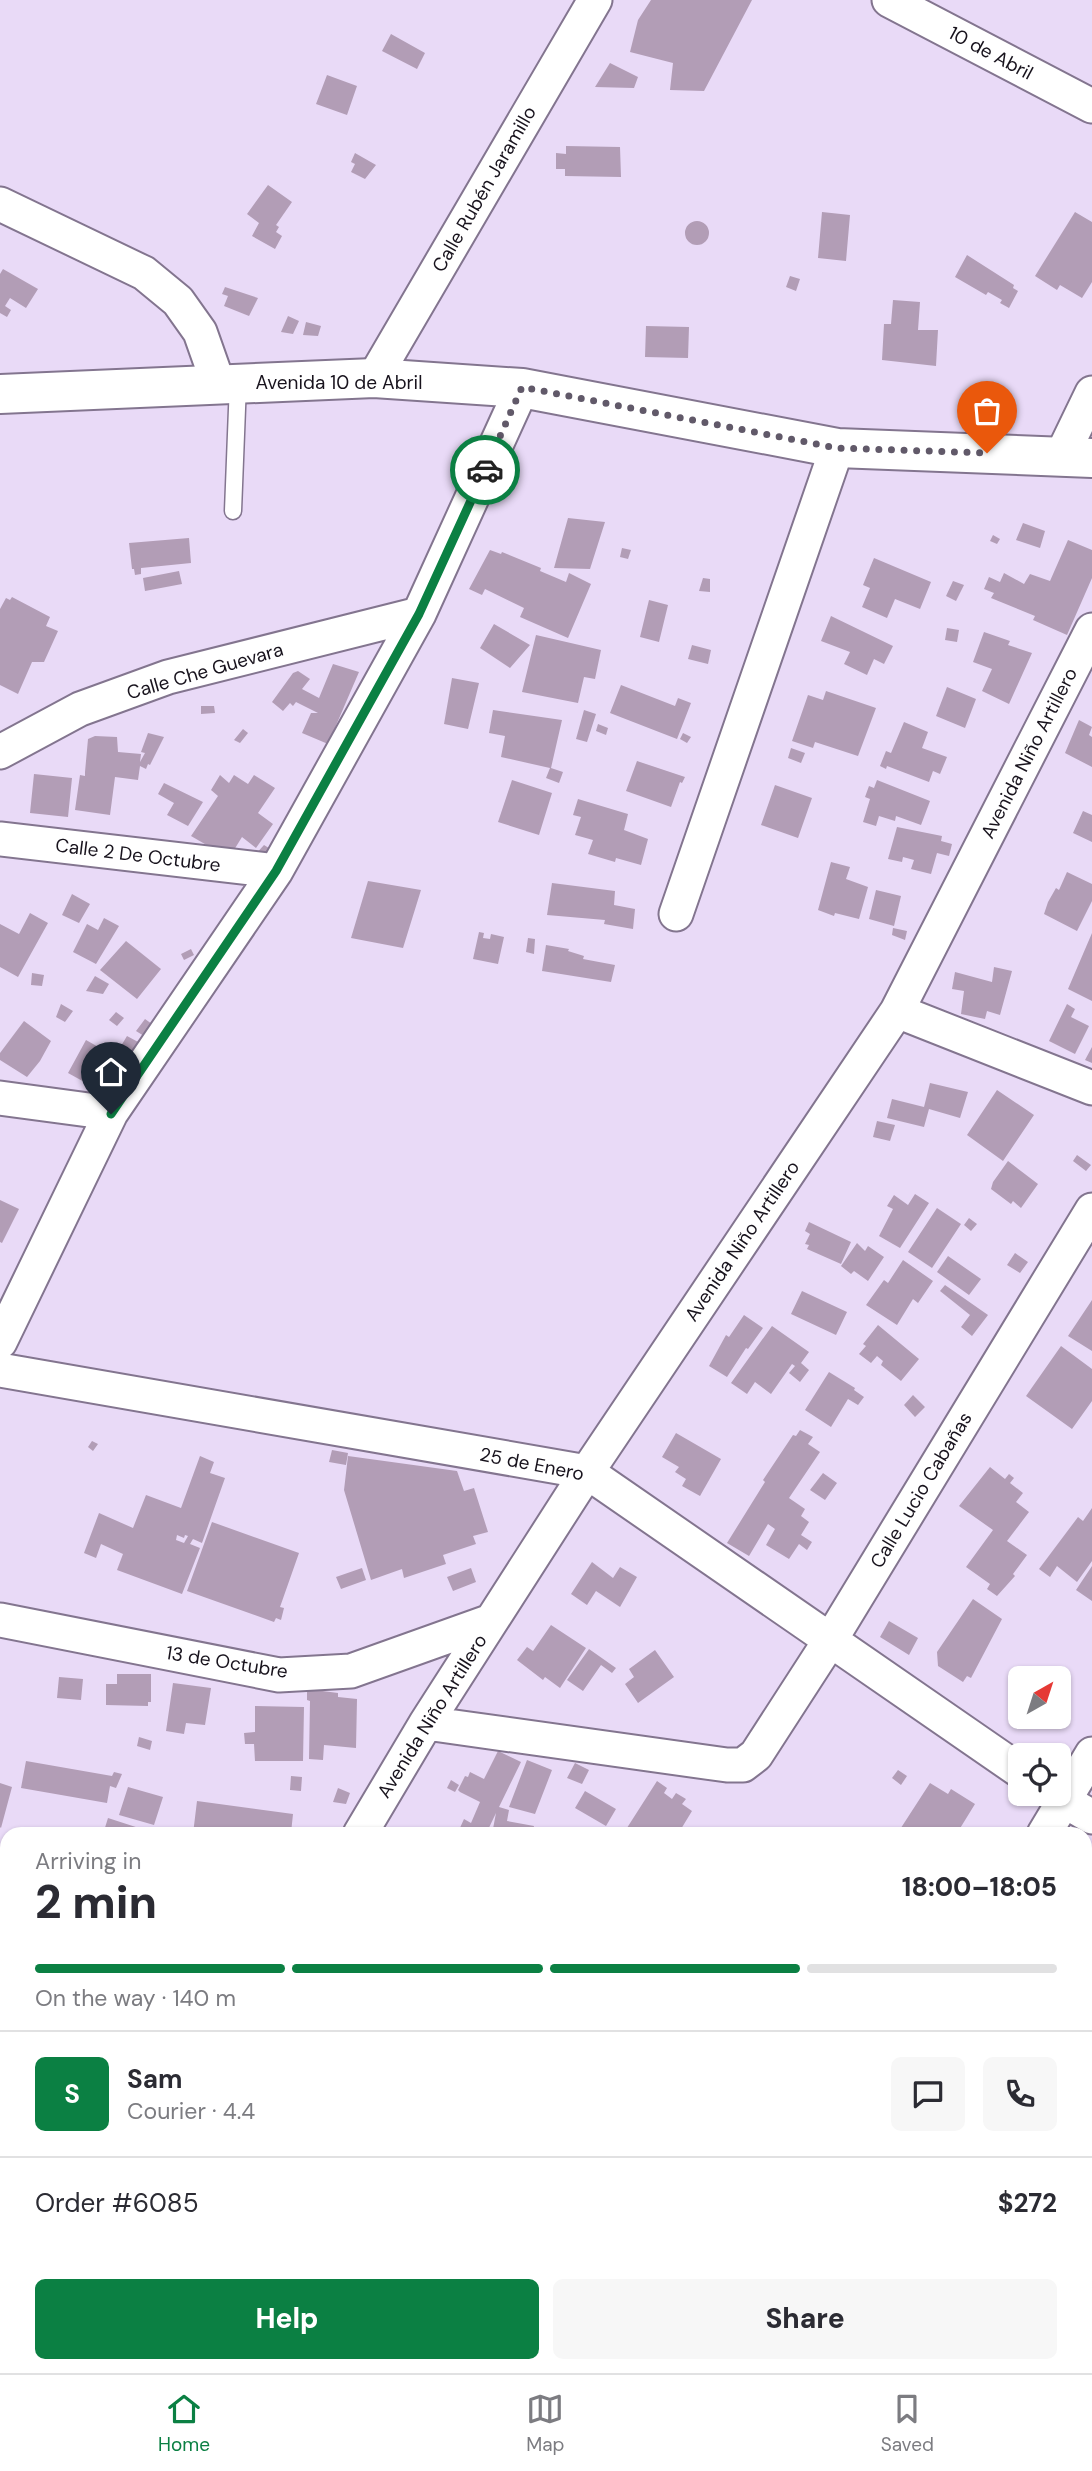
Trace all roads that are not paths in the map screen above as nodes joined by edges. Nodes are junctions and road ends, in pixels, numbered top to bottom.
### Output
1 (595, 0) edge
2 (890, 0) edge
3 (1092, 106) edge
4 (0, 204) edge
5 (374, 378) junction
6 (228, 383) junction
7 (522, 387) junction
8 (1092, 393) edge
9 (0, 394) edge
10 (837, 448) junction
11 (1077, 456) edge
12 (233, 511) dead end
13 (419, 614) junction
14 (1092, 630) edge
15 (0, 752) edge
16 (0, 839) edge
17 (276, 871) junction
18 (676, 914) dead end
19 (897, 1012) junction
20 (1092, 1088) edge
21 (0, 1098) edge
22 (111, 1114) junction
23 (1092, 1210) edge
24 (0, 1342) edge
25 (0, 1370) edge
26 (587, 1472) junction
27 (0, 1620) edge
28 (491, 1621) junction
29 (831, 1639) junction
30 (426, 1723) junction
31 (1092, 1754) edge
32 (1008, 1763) edge
33 (1071, 1781) edge
34 (1071, 1805) edge
35 (1055, 1806) edge
36 (1092, 1817) edge
37 (364, 1827) edge
38 (1047, 1827) edge

1 - 5 street, Calle Rubén Jaramillo
2 - 3 street, 10 de Abril
4 - 6 street
5 - 6 street, Avenida 10 de Abril
5 - 7 street, Avenida 10 de Abril
6 - 9 street, Avenida 10 de Abril
6 - 12 lane
7 - 10 street, Avenida 10 de Abril
7 - 13 street
8 - 11 street
10 - 11 street, Avenida 10 de Abril
10 - 18 street
13 - 15 street, Calle Che Guevara
13 - 17 street
14 - 19 street, Avenida Niño Artillero
16 - 17 street, Calle 2 De Octubre
17 - 22 street
19 - 20 street
19 - 26 street, Avenida Niño Artillero
21 - 22 street
22 - 24 street
23 - 29 street, Calle Lucio Cabañas
25 - 26 street, 25 de Enero
26 - 28 street, Avenida Niño Artillero
26 - 29 street, 25 de Enero
27 - 28 street, 13 de Octubre
28 - 30 street, Avenida Niño Artillero
29 - 30 street, Calle Lucio Cabañas
29 - 32 street, 25 de Enero
30 - 37 street, Avenida Niño Artillero
31 - 33 street
34 - 36 street
35 - 38 street

